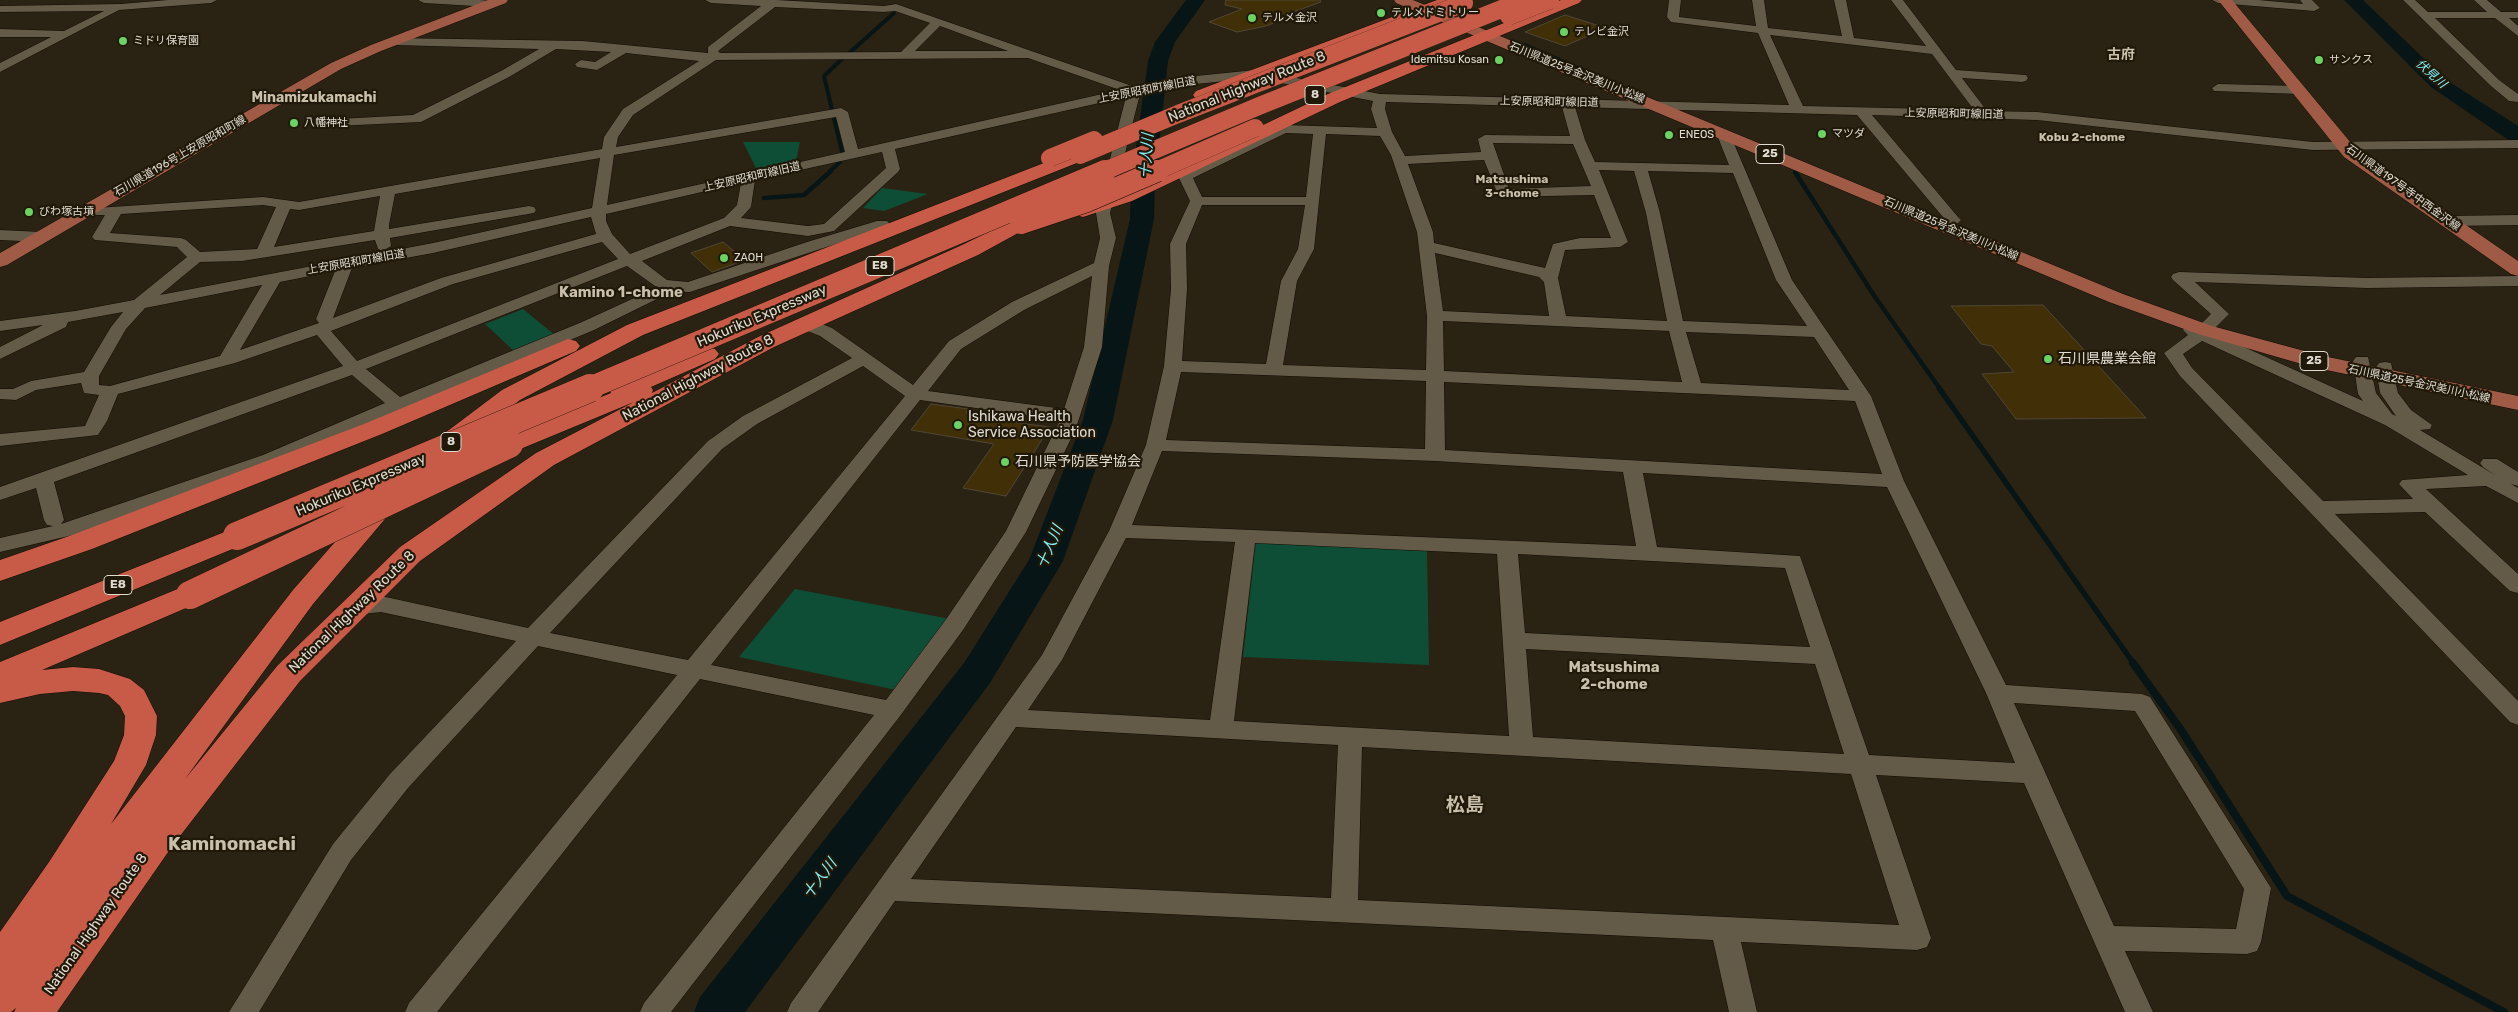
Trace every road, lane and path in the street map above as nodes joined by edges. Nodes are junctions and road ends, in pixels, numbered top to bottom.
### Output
1 (134, 0) edge
2 (211, 0) edge
3 (424, 0) edge
4 (711, 0) edge
5 (1401, 0) edge
6 (1472, 0) edge
7 (1499, 0) edge
8 (1524, 0) edge
9 (1550, 0) edge
10 (1574, 0) edge
11 (1675, 0) edge
12 (1758, 0) edge
13 (1840, 0) edge
14 (1896, 0) edge
15 (2218, 0) edge
16 (2225, 0) edge
17 (2306, 0) edge
18 (2409, 0) edge
19 (2480, 0) edge
20 (496, 2) edge
21 (895, 3) edge
22 (1436, 3) edge
23 (771, 4) junction
24 (121, 7) junction
25 (0, 9) edge
26 (2424, 15) junction
27 (2498, 15) junction
28 (2518, 15) edge
29 (938, 22) junction
30 (1762, 30) junction
31 (2518, 32) edge
32 (0, 33) edge
33 (1492, 33) junction
34 (66, 34) junction
35 (1848, 40) junction
36 (395, 41) junction
37 (553, 45) junction
38 (624, 49) junction
39 (1934, 51) junction
40 (1027, 54) junction
41 (0, 55) edge
42 (24, 55) junction
43 (716, 56) junction
44 (904, 56) junction
45 (581, 64) dead end
46 (0, 68) edge
47 (1951, 73) junction
48 (1255, 74) junction
49 (2022, 78) dead end
50 (2218, 88) dead end
51 (2300, 90) junction
52 (1134, 91) junction
53 (1349, 91) junction
54 (1380, 98) junction
55 (2518, 98) edge
56 (1326, 101) junction
57 (1567, 103) junction
58 (1652, 104) junction
59 (1681, 105) junction
60 (1798, 110) junction
61 (1861, 111) junction
62 (1983, 114) junction
63 (319, 124) dead end
64 (1320, 130) junction
65 (1385, 132) junction
66 (1724, 135) junction
67 (1578, 140) junction
68 (2518, 144) edge
69 (2344, 146) junction
70 (888, 147) junction
71 (607, 153) junction
72 (853, 155) junction
73 (1489, 156) junction
74 (1400, 160) junction
75 (1590, 166) junction
76 (1640, 167) junction
77 (1737, 169) junction
78 (1175, 177) junction
79 (748, 178) junction
80 (1599, 190) junction
81 (388, 191) junction
82 (1115, 201) junction
83 (1197, 201) junction
84 (1313, 201) junction
85 (285, 204) junction
86 (116, 210) junction
87 (528, 210) dead end
88 (598, 211) junction
89 (86, 212) junction
90 (482, 218) junction
91 (1953, 220) junction
92 (2518, 220) edge
93 (729, 221) junction
94 (2448, 221) junction
95 (882, 224) junction
96 (420, 228) junction
97 (384, 234) junction
98 (0, 235) edge
99 (605, 236) junction
100 (42, 237) junction
101 (484, 237) junction
102 (319, 246) junction
103 (1427, 246) junction
104 (970, 250) junction
105 (418, 251) junction
106 (263, 253) junction
107 (196, 257) junction
108 (383, 257) junction
109 (0, 260) edge
110 (629, 262) junction
111 (346, 264) junction
112 (1101, 266) junction
113 (313, 270) junction
114 (2518, 270) edge
115 (276, 277) junction
116 (1550, 279) junction
117 (2518, 281) edge
118 (140, 303) junction
119 (644, 312) junction
120 (75, 316) junction
121 (1435, 316) junction
122 (1558, 321) junction
123 (806, 324) junction
124 (0, 326) edge
125 (326, 326) junction
126 (1676, 326) junction
127 (2205, 329) junction
128 (1819, 332) junction
129 (766, 342) junction
130 (0, 354) edge
131 (229, 359) junction
132 (863, 359) junction
133 (1173, 366) junction
134 (2363, 367) junction
135 (354, 368) junction
136 (1274, 369) junction
137 (2386, 372) junction
138 (90, 376) junction
139 (1435, 376) junction
140 (1693, 388) junction
141 (110, 391) junction
142 (2518, 392) edge
143 (914, 394) junction
144 (8, 395) edge
145 (1862, 396) junction
146 (2518, 403) edge
147 (398, 404) junction
148 (0, 411) edge
149 (1070, 416) junction
150 (2392, 421) junction
151 (91, 431) junction
152 (0, 440) edge
153 (509, 444) junction
154 (1155, 445) junction
155 (1435, 455) junction
156 (105, 458) junction
157 (1632, 466) junction
158 (43, 479) junction
159 (2492, 480) junction
160 (2518, 480) edge
161 (1894, 481) junction
162 (0, 494) edge
163 (2518, 497) edge
164 (2430, 505) junction
165 (2315, 508) junction
166 (54, 520) dead end
167 (234, 528) junction
168 (1119, 531) junction
169 (1246, 536) junction
170 (0, 545) edge
171 (1507, 548) junction
172 (1648, 553) junction
173 (0, 572) edge
174 (2518, 586) edge
175 (354, 607) junction
176 (0, 614) edge
177 (0, 634) edge
178 (533, 636) junction
179 (1514, 640) junction
180 (1824, 656) junction
181 (694, 670) junction
182 (0, 675) edge
183 (0, 692) edge
184 (1998, 693) junction
185 (892, 710) junction
186 (2518, 716) edge
187 (1010, 718) junction
188 (1221, 729) junction
189 (1350, 737) junction
190 (1522, 745) junction
191 (1859, 764) junction
192 (2032, 774) junction
193 (889, 889) junction
194 (1344, 911) junction
195 (1725, 930) junction
196 (2107, 938) junction
197 (0, 964) edge
198 (0, 998) edge
199 (34, 1012) edge
200 (243, 1012) edge
201 (419, 1012) edge
202 (654, 1012) edge
203 (800, 1012) edge
204 (1743, 1012) edge
205 (2139, 1012) edge

1 - 24 street
2 - 24 street
3 - 20 street
4 - 23 street
5 - 22 main road, 石川県道25号金沢美川小松線 / 25
6 - 119 highway, National Highway Route 8 / 8, bridge
7 - 167 highway, Hokuriku Expressway / E8
8 - 167 highway, Hokuriku Expressway / E8, bridge
9 - 104 highway, National Highway Route 8 / 8, bridge
10 - 33 highway, 8
11 - 30 street
12 - 30 street
13 - 35 street
14 - 39 street
15 - 16 street
16 - 17 street
16 - 51 main road, 石川県道197号寺中西金沢線
18 - 26 street
19 - 27 street
20 - 36 main road, 石川県道196号上安原昭和町線
21 - 23 street
21 - 29 street
22 - 33 main road, 石川県道25号金沢美川小松線 / 25
22 - 48 highway
23 - 43 street
24 - 25 street
24 - 34 street
26 - 27 street
26 - 55 street
27 - 28 street
27 - 31 street
29 - 40 street
29 - 44 street
30 - 35 street
30 - 60 street
32 - 34 street
33 - 53 highway, 8
33 - 58 main road, 石川県道25号金沢美川小松線 / 25
33 - 59 main road, 石川県道25号金沢美川小松線 / 25
34 - 42 street
35 - 39 street
36 - 37 street
36 - 89 main road, 石川県道196号上安原昭和町線
37 - 38 street
37 - 63 street
38 - 43 street
38 - 45 street
39 - 47 street
40 - 44 street
40 - 52 street
41 - 42 street
42 - 46 street
43 - 44 street
43 - 71 street
47 - 49 street
47 - 62 street
48 - 52 street, 上安原昭和町線旧道
48 - 53 street, 上安原昭和町線旧道
48 - 95 highway, bridge
50 - 51 street
51 - 69 main road, 石川県道197号寺中西金沢線
52 - 70 street, 上安原昭和町線旧道
52 - 82 street
53 - 54 street, 上安原昭和町線旧道
53 - 56 highway, 8
54 - 57 street, 上安原昭和町線旧道
54 - 65 street
56 - 78 highway, 8
56 - 153 highway, bridge
57 - 58 street, 上安原昭和町線旧道
57 - 67 street
58 - 59 street, 上安原昭和町線旧道
58 - 66 main road, 石川県道25号金沢美川小松線 / 25
59 - 60 street, 上安原昭和町線旧道
59 - 91 main road, 石川県道25号金沢美川小松線 / 25
60 - 61 street, 上安原昭和町線旧道
61 - 62 street, 上安原昭和町線旧道
61 - 91 street
62 - 69 street, 上安原昭和町線旧道
64 - 65 street
64 - 78 street
64 - 84 street
65 - 74 street
66 - 77 street
66 - 127 main road, 石川県道25号金沢美川小松線 / 25
67 - 73 street
67 - 75 street
68 - 69 street, 上安原昭和町線旧道
69 - 94 main road, 石川県道197号寺中西金沢線
70 - 72 street, 上安原昭和町線旧道
70 - 93 street
71 - 72 street
71 - 81 street
71 - 88 street
72 - 79 street, 上安原昭和町線旧道
73 - 74 street
73 - 80 street
74 - 103 street
75 - 76 street
75 - 80 street
76 - 77 street
76 - 126 street
77 - 128 street
78 - 82 highway, 8
78 - 83 street
79 - 88 street, 上安原昭和町線旧道
79 - 93 street
80 - 116 street
81 - 85 street
81 - 97 street
82 - 104 highway, 8
82 - 112 street
83 - 84 street
83 - 133 street
84 - 136 street
85 - 86 street
85 - 106 street
86 - 89 street
86 - 107 street
87 - 90 street
88 - 99 street
88 - 101 street, 上安原昭和町線旧道
89 - 100 main road, 石川県道196号上安原昭和町線
90 - 96 street
90 - 101 street
91 - 127 main road, 石川県道25号金沢美川小松線 / 25
92 - 94 street
93 - 110 street
94 - 114 main road, 石川県道197号寺中西金沢線
95 - 110 street
95 - 119 highway
96 - 97 street
96 - 105 street
97 - 102 street
97 - 108 street
98 - 100 street
99 - 110 street
99 - 125 street
100 - 109 main road, 石川県道196号上安原昭和町線
101 - 105 street, 上安原昭和町線旧道
102 - 106 street
102 - 113 street
103 - 116 street
103 - 121 street
104 - 123 highway, National Highway Route 8 / 8
105 - 108 street, 上安原昭和町線旧道
106 - 107 street
107 - 118 street
108 - 111 street, 上安原昭和町線旧道
110 - 119 street
110 - 135 street
111 - 113 street, 上安原昭和町線旧道
111 - 125 street
112 - 143 street
112 - 149 street
113 - 115 street, 上安原昭和町線旧道
115 - 118 street, 上安原昭和町線旧道
115 - 131 street
116 - 122 street
117 - 127 street
118 - 120 street, 上安原昭和町線旧道
118 - 138 street
119 - 147 street
119 - 173 highway
119 - 198 highway, National Highway Route 8 / 8
120 - 124 street, 上安原昭和町線旧道
120 - 130 street
121 - 122 street
121 - 139 street
122 - 126 street
123 - 129 highway, National Highway Route 8 / 8
123 - 132 street
125 - 131 street
125 - 135 street
126 - 128 street
126 - 140 street
127 - 134 main road, 石川県道25号金沢美川小松線 / 25
127 - 150 street
127 - 165 street
128 - 145 street
129 - 153 highway
129 - 175 highway, National Highway Route 8 / 8
131 - 141 street
132 - 143 street
132 - 178 street
133 - 136 street
133 - 154 street
134 - 137 main road, 石川県道25号金沢美川小松線 / 25
134 - 150 street
135 - 147 street
135 - 156 street
136 - 139 street
137 - 142 main road, 石川県道25号金沢美川小松線 / 25
137 - 146 main road, 石川県道25号金沢美川小松線 / 25
137 - 160 street
138 - 141 street
138 - 144 street
139 - 140 street
139 - 155 street
140 - 145 street
141 - 151 street
143 - 149 street
143 - 181 street
144 - 148 street
145 - 161 street
147 - 170 street
149 - 185 street
150 - 159 street
151 - 152 street
151 - 156 street
153 - 182 highway, bridge
154 - 155 street
154 - 168 street
155 - 157 street
156 - 158 street
157 - 161 street
157 - 172 street
158 - 162 street
158 - 166 street
159 - 163 street
159 - 164 street
161 - 184 street
164 - 165 street
164 - 174 street
165 - 186 street
167 - 176 highway, Hokuriku Expressway / E8
167 - 177 highway, Hokuriku Expressway / E8
168 - 169 street
168 - 187 street
169 - 171 street
169 - 188 street
171 - 172 street
171 - 179 street
172 - 180 street
175 - 178 street
175 - 199 highway, National Highway Route 8 / 8
178 - 181 street
178 - 200 street
179 - 180 street
179 - 190 street
180 - 191 street
181 - 185 street
181 - 201 street
183 - 197 highway
184 - 192 street
184 - 196 street
185 - 202 street
187 - 188 street
187 - 193 street
188 - 189 street
189 - 190 street
189 - 194 street
190 - 191 street
191 - 192 street
191 - 195 street
192 - 196 street
193 - 194 street
193 - 203 street
194 - 195 street
195 - 204 street
196 - 205 street

